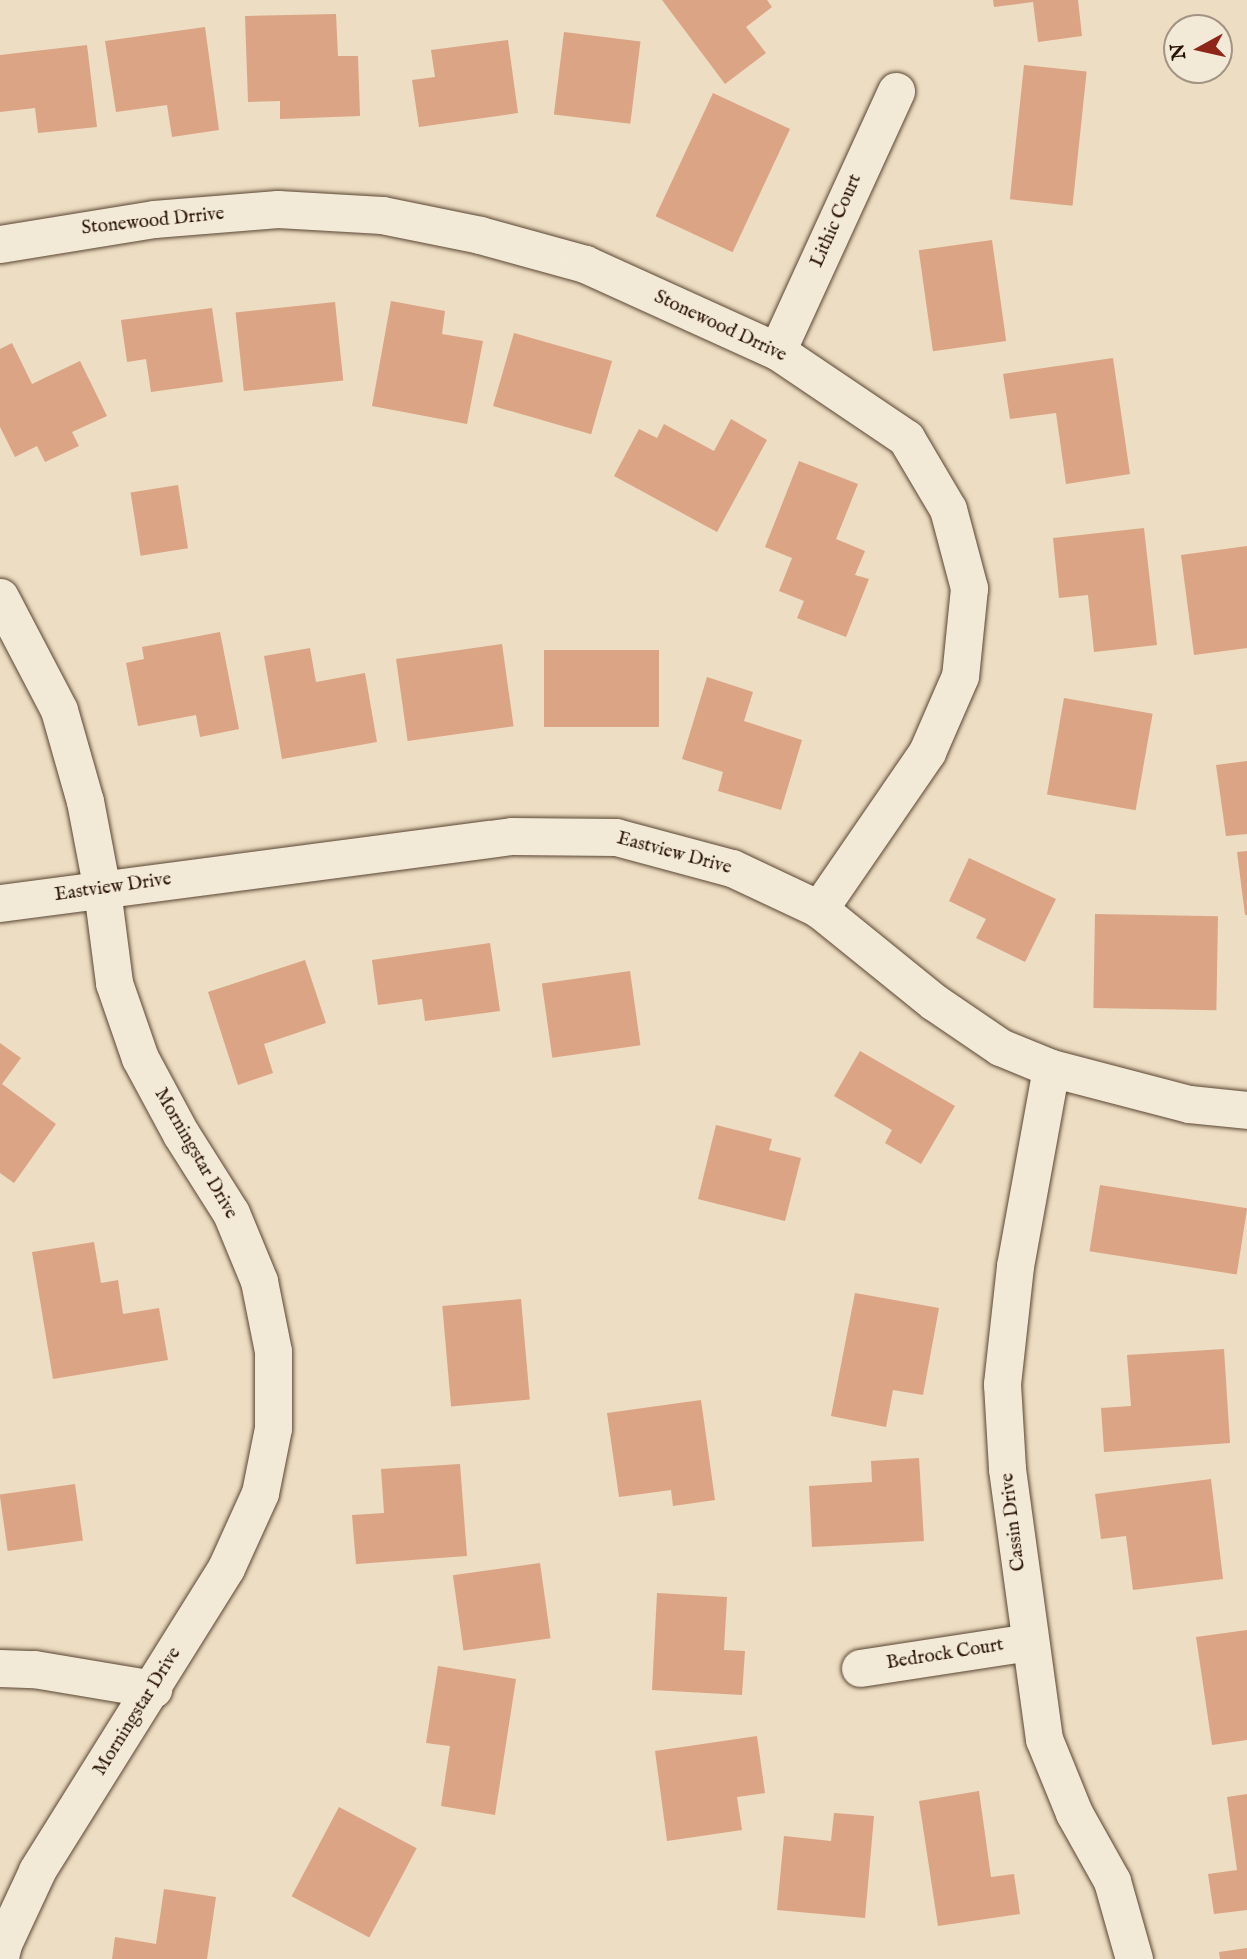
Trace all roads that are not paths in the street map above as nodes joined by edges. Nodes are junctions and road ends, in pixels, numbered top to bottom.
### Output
1 (896, 91) dead end
2 (0, 244) edge
3 (778, 351) junction
4 (0, 597) edge
5 (102, 890) junction
6 (0, 903) edge
7 (819, 909) junction
8 (1051, 1068) junction
9 (1247, 1110) edge
10 (1029, 1642) junction
11 (0, 1668) edge
12 (860, 1668) dead end
13 (153, 1689) junction
14 (0, 1957) edge
15 (1134, 1959) edge

1 - 3 street, Lithic Court
2 - 3 street, Stonewood Drrive
3 - 7 street, Stonewood Drrive
4 - 5 street, Morningstar Drive
5 - 6 street, Eastview Drive
5 - 7 street, Eastview Drive
5 - 13 street, Morningstar Drive
7 - 8 street, Eastview Drive
8 - 9 street, Eastview Drive
8 - 10 street, Cassin Drive
10 - 12 street, Bedrock Court
10 - 15 street, Cassin Drive
11 - 13 street
13 - 14 street, Morningstar Drive

